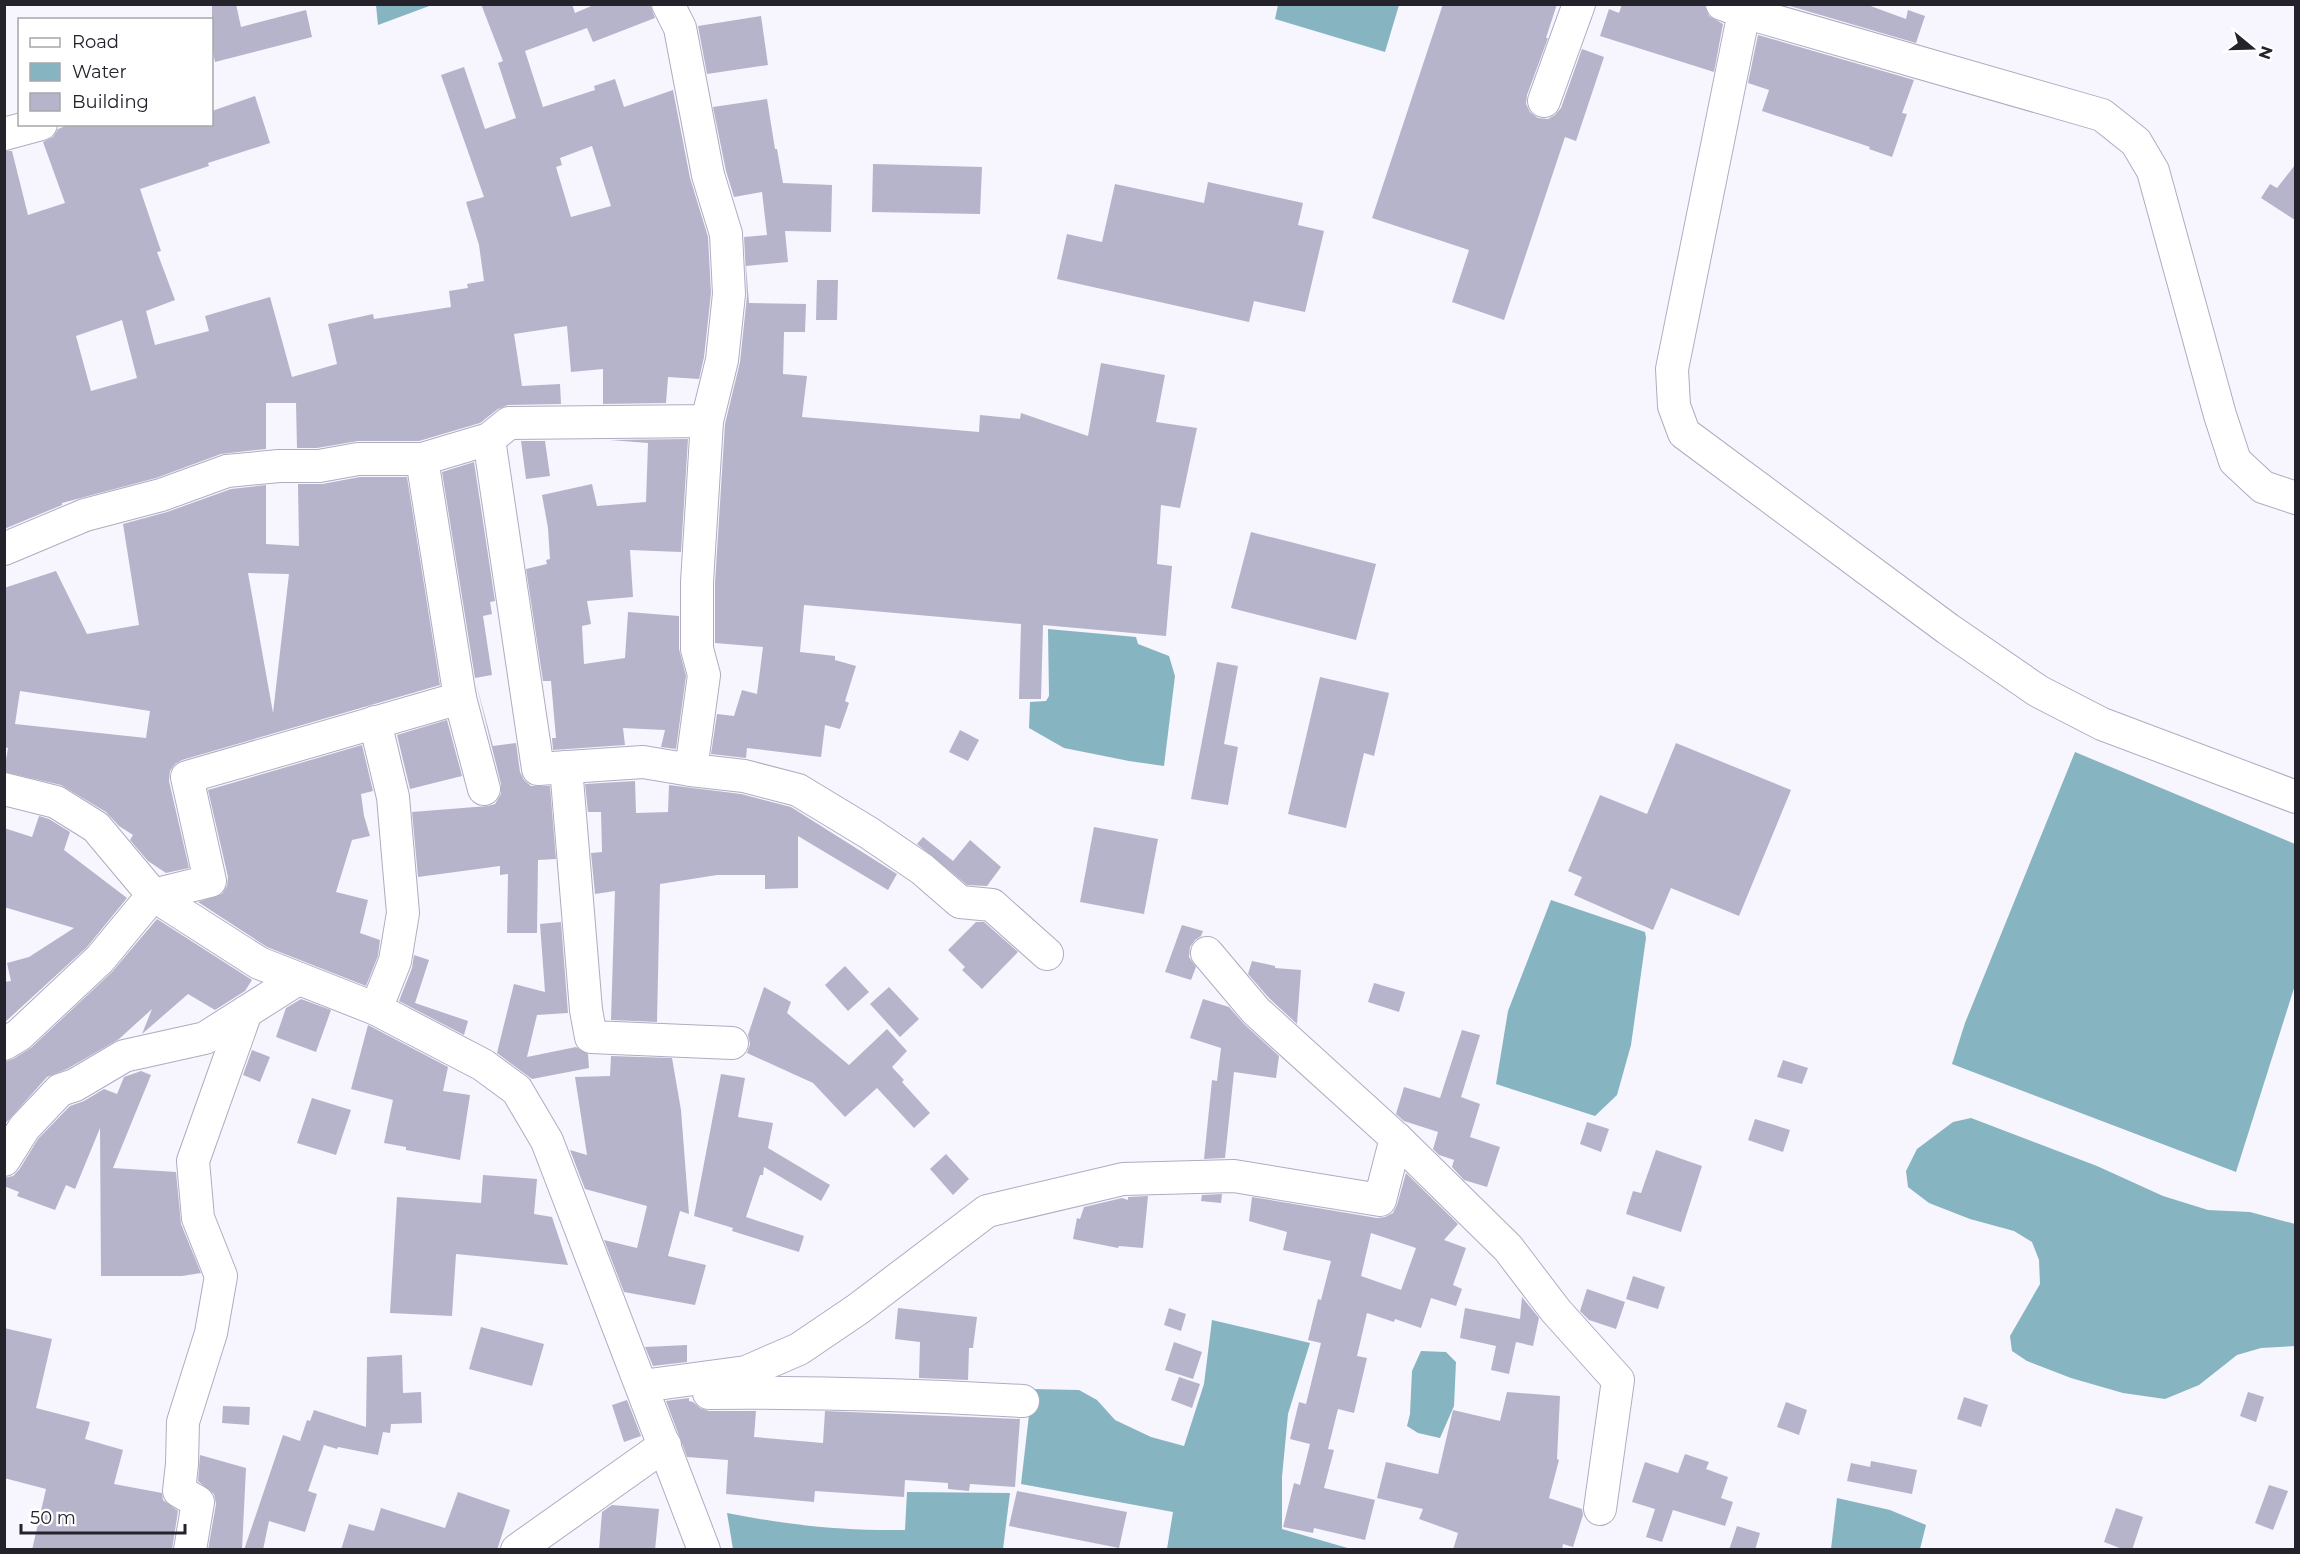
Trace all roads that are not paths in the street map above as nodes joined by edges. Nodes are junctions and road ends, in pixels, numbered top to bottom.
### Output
1 (668, 4) edge
2 (1579, 4) edge
3 (1736, 7) edge
4 (1544, 101) dead end
5 (34, 126) edge
6 (4, 134) edge
7 (707, 421) junction
8 (489, 440) junction
9 (422, 459) junction
10 (2295, 498) edge
11 (4, 549) edge
12 (460, 698) junction
13 (375, 722) junction
14 (566, 767) junction
15 (691, 770) junction
16 (4, 789) edge
17 (484, 789) dead end
18 (2295, 797) edge
19 (153, 895) junction
20 (1207, 953) dead end
21 (1047, 954) dead end
22 (298, 979) junction
23 (376, 1010) junction
24 (246, 1012) junction
25 (732, 1043) dead end
26 (4, 1044) edge
27 (1396, 1138) junction
28 (4, 1160) edge
29 (643, 1390) junction
30 (1023, 1401) dead end
31 (665, 1445) junction
32 (1600, 1509) dead end
33 (190, 1550) edge
34 (517, 1550) edge
35 (704, 1550) edge

1 - 7 street
2 - 4 street
3 - 10 street
3 - 18 street
5 - 6 street
7 - 8 street
7 - 15 street
8 - 9 street
8 - 14 street
9 - 11 street
9 - 12 street
12 - 13 street
12 - 17 street
13 - 19 street
13 - 23 street
14 - 15 street
14 - 25 street
15 - 21 street
16 - 19 street
19 - 22 street
19 - 26 street
20 - 27 street
22 - 23 street
22 - 24 street
23 - 29 street
24 - 28 street
24 - 33 street
27 - 29 street
27 - 32 street
29 - 30 street
29 - 31 street
31 - 34 street
31 - 35 street

